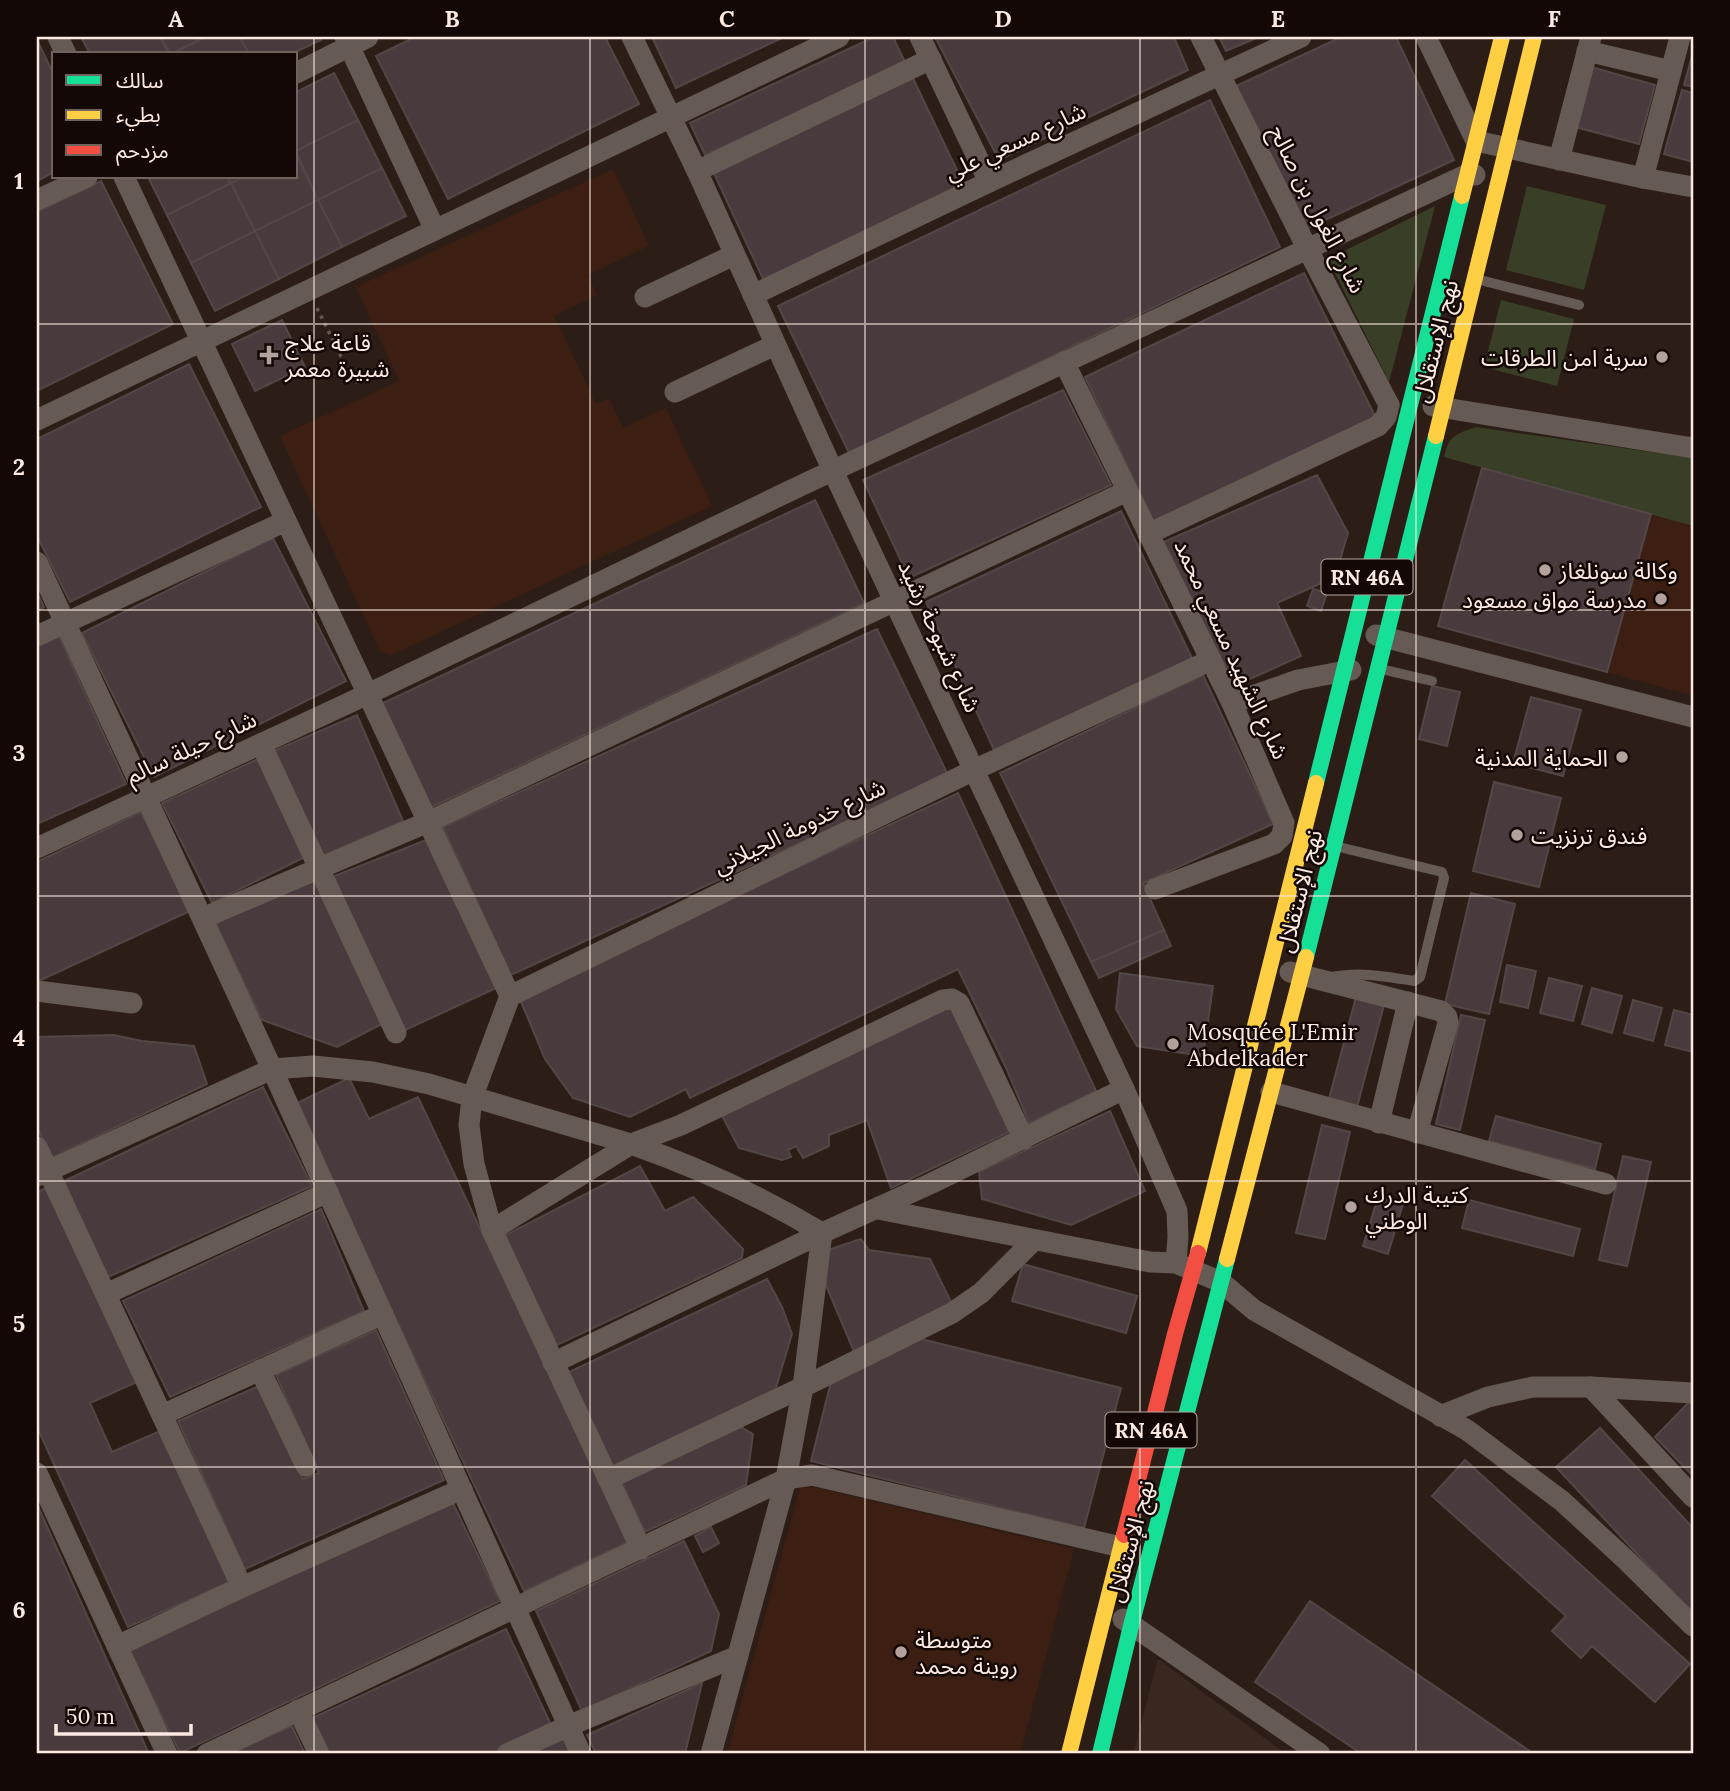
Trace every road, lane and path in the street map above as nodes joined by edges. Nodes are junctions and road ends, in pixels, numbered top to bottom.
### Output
1 (632, 37) edge
2 (839, 37) edge
3 (920, 37) edge
4 (1201, 37) edge
5 (1301, 37) edge
6 (1426, 37) edge
7 (1502, 37) edge
8 (1534, 37) edge
9 (1680, 37) edge
10 (354, 40) edge
11 (1589, 44) edge
12 (931, 59) junction
13 (1671, 71) junction
14 (298, 72) edge
15 (1219, 74) junction
16 (670, 118) junction
17 (1476, 141) junction
18 (1506, 148) junction
19 (1559, 160) junction
20 (697, 171) junction
21 (1468, 174) junction
22 (85, 178) edge
23 (124, 178) edge
24 (1643, 178) junction
25 (1497, 181) junction
26 (989, 182) junction
27 (1693, 187) edge
28 (37, 200) edge
29 (435, 230) junction
30 (1307, 248) junction
31 (734, 255) junction
32 (1474, 278) junction
33 (309, 290) junction
34 (753, 295) junction
35 (645, 297) dead end
36 (1579, 305) dead end
37 (202, 341) junction
38 (775, 345) junction
39 (1064, 362) junction
40 (394, 368) dead end
41 (675, 392) dead end
42 (1400, 405) junction
43 (1442, 407) junction
44 (37, 420) edge
45 (1693, 448) edge
46 (833, 471) junction
47 (1127, 491) junction
48 (286, 521) junction
49 (1148, 534) junction
50 (37, 562) edge
51 (894, 601) junction
52 (66, 623) junction
53 (1354, 631) junction
54 (37, 636) edge
55 (1386, 637) junction
56 (1210, 660) junction
57 (1378, 668) junction
58 (1343, 671) junction
59 (1432, 681) dead end
60 (368, 694) junction
61 (1232, 703) junction
62 (1693, 717) edge
63 (261, 744) junction
64 (974, 770) junction
65 (147, 796) junction
66 (428, 822) junction
67 (1334, 845) junction
68 (37, 848) edge
69 (319, 867) junction
70 (1154, 889) dead end
71 (203, 918) junction
72 (1268, 966) junction
73 (1311, 977) junction
74 (37, 991) edge
75 (510, 996) junction
76 (1408, 1002) junction
77 (132, 1003) dead end
78 (396, 1033) dead end
79 (272, 1069) junction
80 (1124, 1089) junction
81 (1271, 1091) junction
82 (472, 1098) junction
83 (1379, 1122) junction
84 (1417, 1133) junction
85 (1024, 1139) junction
86 (631, 1144) junction
87 (37, 1147) edge
88 (43, 1174) edge
89 (1606, 1184) dead end
90 (328, 1192) junction
91 (878, 1209) junction
92 (492, 1230) junction
93 (822, 1233) junction
94 (1034, 1240) junction
95 (1185, 1266) junction
96 (1221, 1282) junction
97 (106, 1294) junction
98 (383, 1314) junction
99 (553, 1363) junction
100 (260, 1370) junction
101 (803, 1387) junction
102 (1591, 1387) junction
103 (1693, 1393) edge
104 (162, 1415) junction
105 (1440, 1416) junction
106 (306, 1466) dead end
107 (37, 1473) edge
108 (608, 1479) junction
109 (786, 1479) junction
110 (461, 1489) junction
111 (1693, 1497) edge
112 (1121, 1547) junction
113 (641, 1549) junction
114 (242, 1587) junction
115 (1107, 1603) junction
116 (515, 1609) junction
117 (1131, 1626) junction
118 (1693, 1626) edge
119 (117, 1646) junction
120 (738, 1656) junction
121 (298, 1710) junction
122 (568, 1726) junction
123 (167, 1754) edge
124 (207, 1754) edge
125 (319, 1754) edge
126 (507, 1754) edge
127 (581, 1754) edge
128 (710, 1754) edge
129 (1069, 1754) edge
130 (1100, 1754) edge
131 (1320, 1754) edge

1 - 16 street, شارع شبوحة رشيد
2 - 16 street
3 - 12 street
4 - 15 street, شارع الغول بن صالح
5 - 15 street, شارع مسعي علي
6 - 17 street
7 - 17 main road, نهج الإستقلال / RN 46A
8 - 18 main road, نهج الإستقلال / RN 46A
9 - 13 street
10 - 14 street
10 - 29 street
11 - 13 street
11 - 19 street
12 - 20 street
12 - 26 street
13 - 24 street
15 - 26 street, شارع مسعي علي
15 - 30 street, شارع الغول بن صالح
16 - 20 street, شارع شبوحة رشيد
16 - 29 street
17 - 18 street
17 - 21 main road, نهج الإستقلال / RN 46A
18 - 19 street
18 - 25 main road, نهج الإستقلال / RN 46A
19 - 24 street
20 - 31 street, شارع شبوحة رشيد
21 - 25 street
21 - 30 street, شارع حيلة سالم
21 - 42 main road, نهج الإستقلال / RN 46A
22 - 28 street
23 - 37 street
24 - 27 street
25 - 32 main road, نهج الإستقلال / RN 46A
26 - 34 street, شارع مسعي علي
29 - 33 street
30 - 39 street, شارع حيلة سالم
30 - 42 street, شارع الغول بن صالح
31 - 34 street, شارع شبوحة رشيد
31 - 35 street
32 - 36 lane
32 - 43 main road, نهج الإستقلال / RN 46A
33 - 37 street
33 - 40 path
34 - 38 street, شارع شبوحة رشيد
37 - 44 street
37 - 48 street
38 - 41 street
38 - 46 street, شارع شبوحة رشيد
39 - 46 street, شارع حيلة سالم
39 - 47 street, شارع الشهيد مسعي محمد
42 - 43 street
42 - 49 street
42 - 53 main road, نهج الإستقلال / RN 46A
43 - 45 street
43 - 55 main road, نهج الإستقلال / RN 46A
46 - 51 street, شارع شبوحة رشيد
46 - 60 street, شارع حيلة سالم
47 - 49 street, شارع الشهيد مسعي محمد
47 - 51 street
48 - 52 street
48 - 60 street
49 - 56 street, شارع الشهيد مسعي محمد
50 - 52 street
51 - 64 street, شارع شبوحة رشيد
51 - 66 street
52 - 54 street
52 - 65 street
53 - 55 street
53 - 58 main road, نهج الإستقلال / RN 46A
55 - 57 main road, نهج الإستقلال / RN 46A
55 - 62 street
56 - 61 street, شارع الشهيد مسعي محمد
56 - 64 street, شارع خدومة الجيلاني
57 - 58 street
57 - 59 lane
57 - 67 main road, نهج الإستقلال / RN 46A
58 - 61 street
58 - 72 main road, نهج الإستقلال / RN 46A
60 - 63 street, شارع حيلة سالم
60 - 66 street
61 - 70 street, شارع الشهيد مسعي محمد
63 - 65 street, شارع حيلة سالم
63 - 69 street
64 - 75 street, شارع خدومة الجيلاني
64 - 80 street, شارع شبوحة رشيد
65 - 68 street, شارع حيلة سالم
65 - 71 street
66 - 69 street
66 - 75 street
67 - 73 main road, نهج الإستقلال / RN 46A
67 - 73 lane
69 - 71 street
69 - 78 street
71 - 79 street
72 - 73 street
72 - 95 main road, نهج الإستقلال / RN 46A
73 - 76 street
73 - 81 main road, نهج الإستقلال / RN 46A
74 - 77 street
75 - 82 street
76 - 83 street
76 - 84 street
79 - 82 street
79 - 88 street
79 - 90 street
80 - 85 street
80 - 95 street, شارع شبوحة رشيد
81 - 83 street
81 - 96 main road, نهج الإستقلال / RN 46A
82 - 86 street
82 - 92 street
83 - 84 street
84 - 89 street
85 - 86 street
85 - 91 street
86 - 92 street
86 - 93 street
87 - 88 street
88 - 97 street
90 - 97 street
90 - 98 street
91 - 93 street
91 - 94 street
92 - 99 street
93 - 99 street
93 - 101 street
94 - 95 street
94 - 101 street
95 - 96 street
95 - 112 main road, نهج الإستقلال / RN 46A
96 - 105 street
96 - 117 main road, نهج الإستقلال / RN 46A
97 - 104 street
98 - 100 street
98 - 110 street
99 - 108 street
100 - 104 street
100 - 106 street
101 - 108 street
101 - 109 street
102 - 103 street
102 - 105 street
102 - 111 street
104 - 114 street
105 - 118 street
107 - 119 street
108 - 113 street
109 - 112 street
109 - 113 street
109 - 120 street
110 - 114 street
110 - 116 street
112 - 115 main road, نهج الإستقلال / RN 46A
113 - 116 street
114 - 119 street
115 - 117 street
115 - 129 main road, نهج الإستقلال / RN 46A
116 - 121 street
116 - 122 street
117 - 130 main road, نهج الإستقلال / RN 46A
117 - 131 street
119 - 123 street
120 - 122 street
120 - 128 street
121 - 124 street
121 - 125 street
122 - 126 street
122 - 127 street

